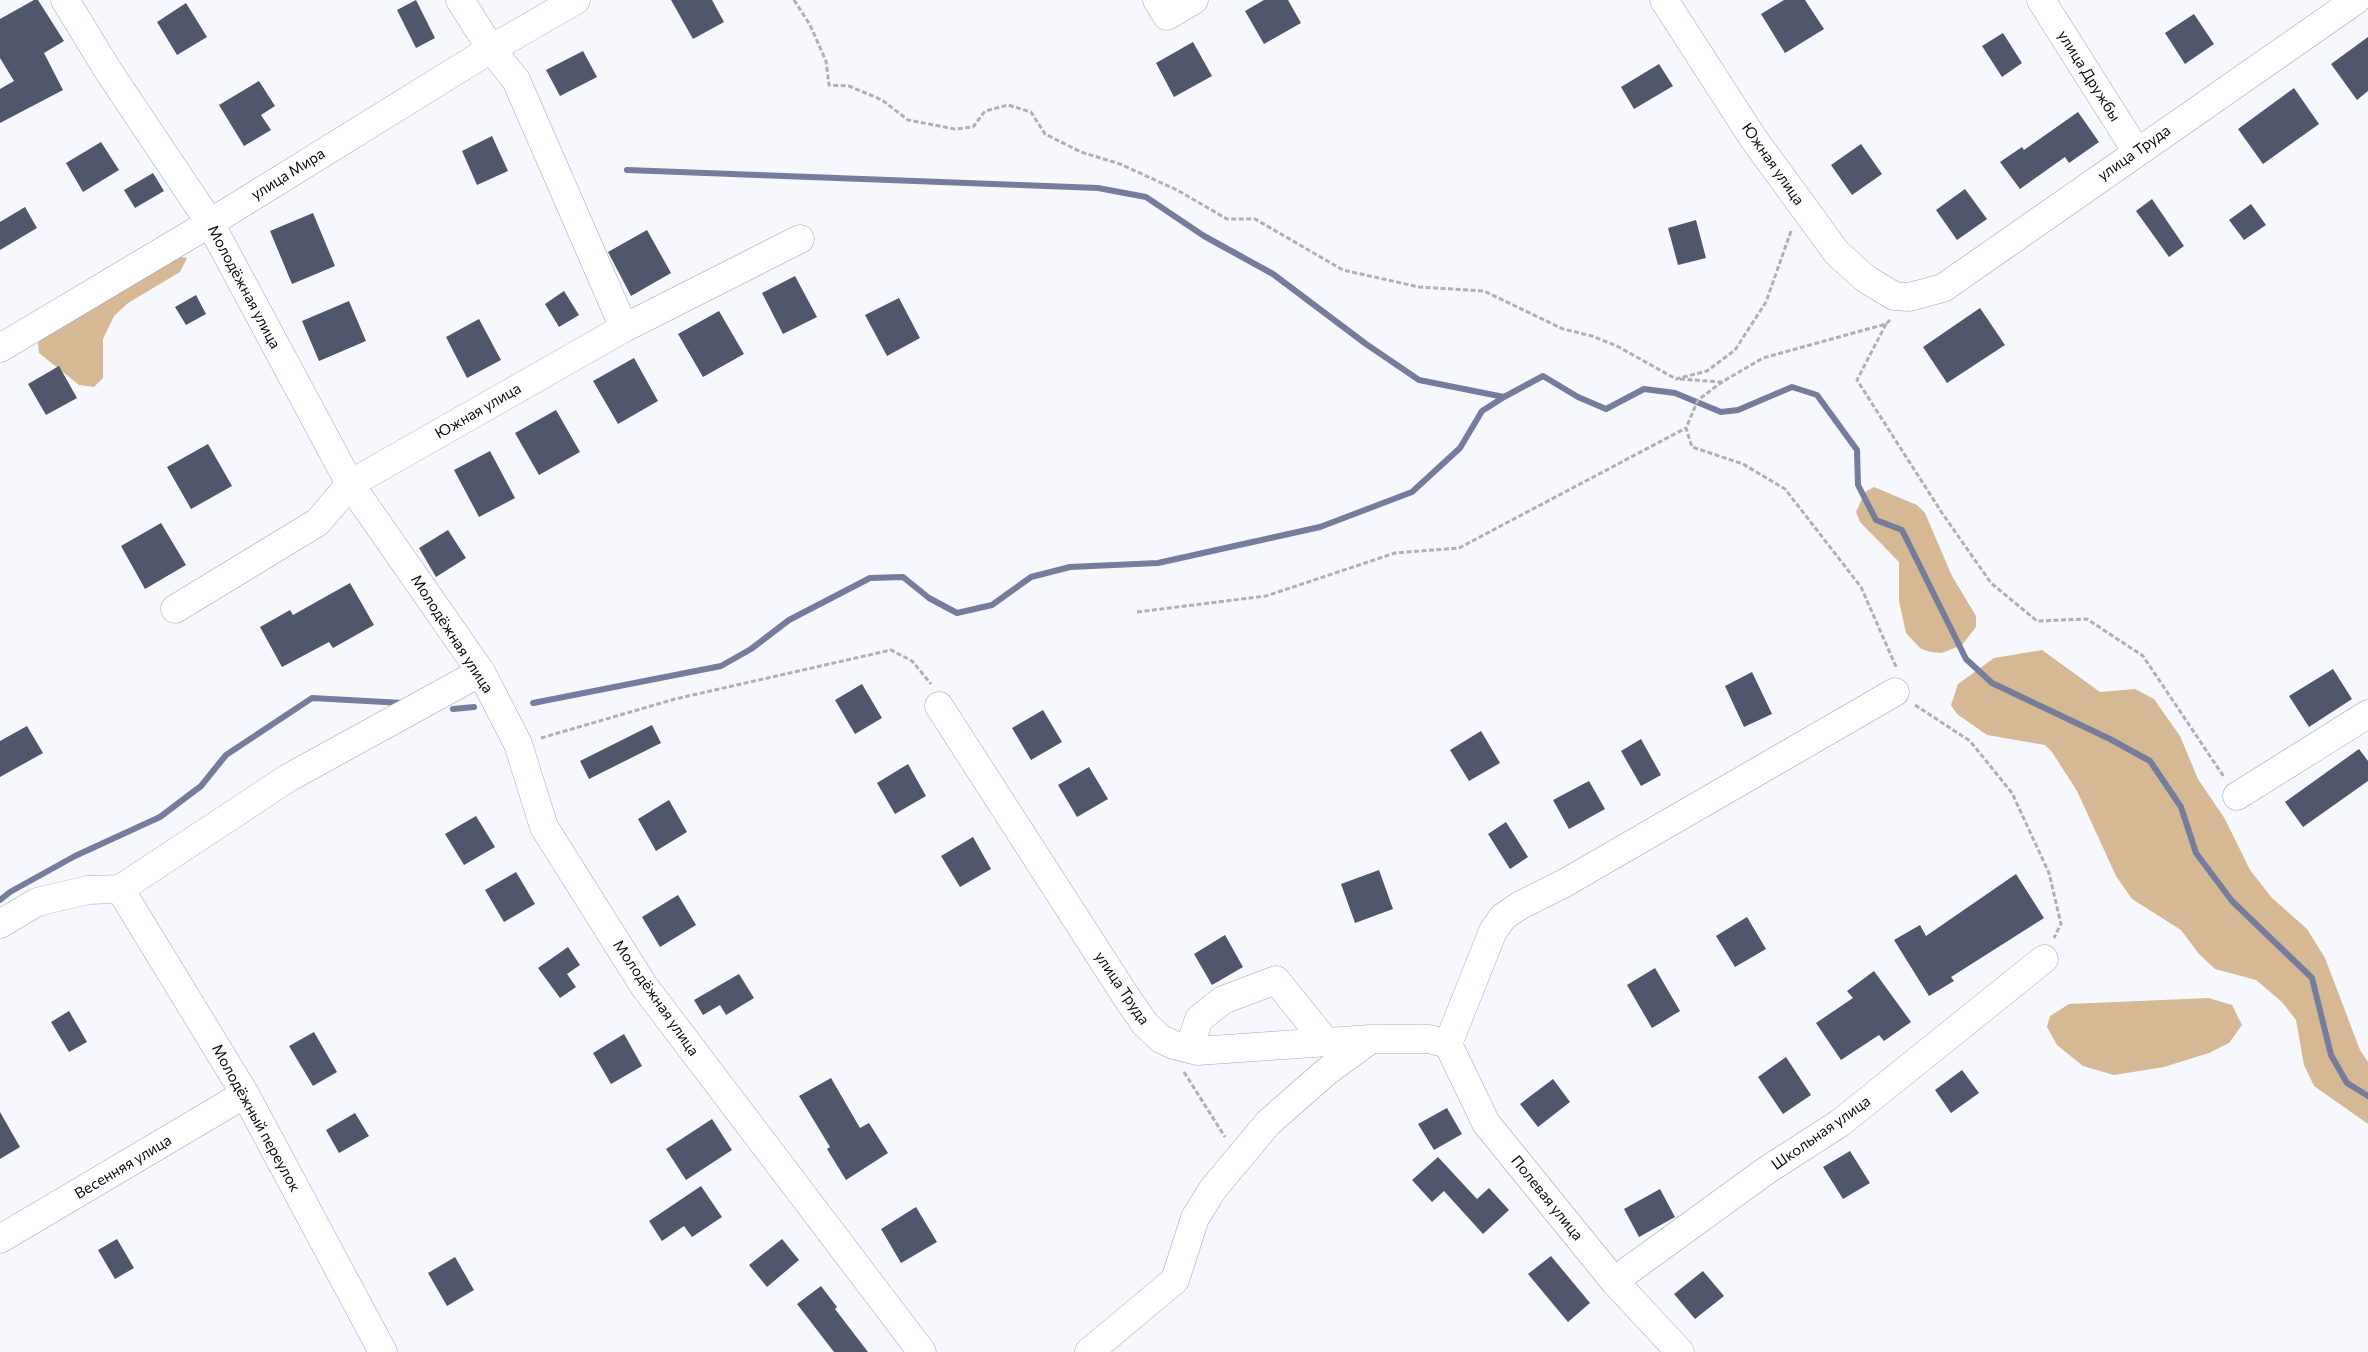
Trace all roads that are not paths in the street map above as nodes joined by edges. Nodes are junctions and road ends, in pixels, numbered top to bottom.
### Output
1 (65, 0) edge
2 (460, 0) edge
3 (576, 0) edge
4 (1157, 0) edge
5 (1194, 0) edge
6 (1664, 0) edge
7 (2041, 0) edge
8 (2356, 0) edge
9 (491, 48) junction
10 (2137, 152) junction
11 (210, 223) junction
12 (800, 239) dead end
13 (1909, 297) joint
14 (624, 328) junction
15 (0, 348) edge
16 (350, 484) junction
17 (175, 609) dead end
18 (481, 672) junction
19 (1895, 692) road end
20 (938, 698) road end
21 (2368, 714) edge
22 (2237, 796) road end
23 (120, 890) junction
24 (0, 924) edge
25 (2044, 959) road end
26 (1371, 1039) junction
27 (1326, 1042) junction
28 (1439, 1042) junction
29 (1177, 1045) junction
30 (245, 1094) junction
31 (0, 1239) edge
32 (1614, 1281) junction
33 (383, 1352) edge
34 (922, 1352) edge
35 (1088, 1352) edge
36 (1680, 1352) edge

1 - 11 street, Молодёжная улица
2 - 9 street
3 - 9 street, улица Мира
4 - 5 street
6 - 13 street, Южная улица
7 - 10 street, улица Дружбы
8 - 10 street, улица Труда
9 - 11 street, улица Мира
9 - 14 street
10 - 13 street, улица Труда
11 - 15 street, улица Мира
11 - 16 street, Молодёжная улица
12 - 14 street, Южная улица
14 - 16 street, Южная улица
16 - 17 street, Южная улица
16 - 18 street, Молодёжная улица
18 - 23 street
18 - 34 street, Молодёжная улица
19 - 28 street
20 - 29 street, улица Труда
21 - 22 street
23 - 24 street
23 - 30 street, Молодёжный переулок
25 - 32 street, Школьная улица
26 - 27 street
26 - 28 street
26 - 35 street
27 - 29 street
27 - 29 street
28 - 32 street, Полевая улица
30 - 31 street, Весенняя улица
30 - 33 street, Молодёжный переулок
32 - 36 street, Полевая улица

